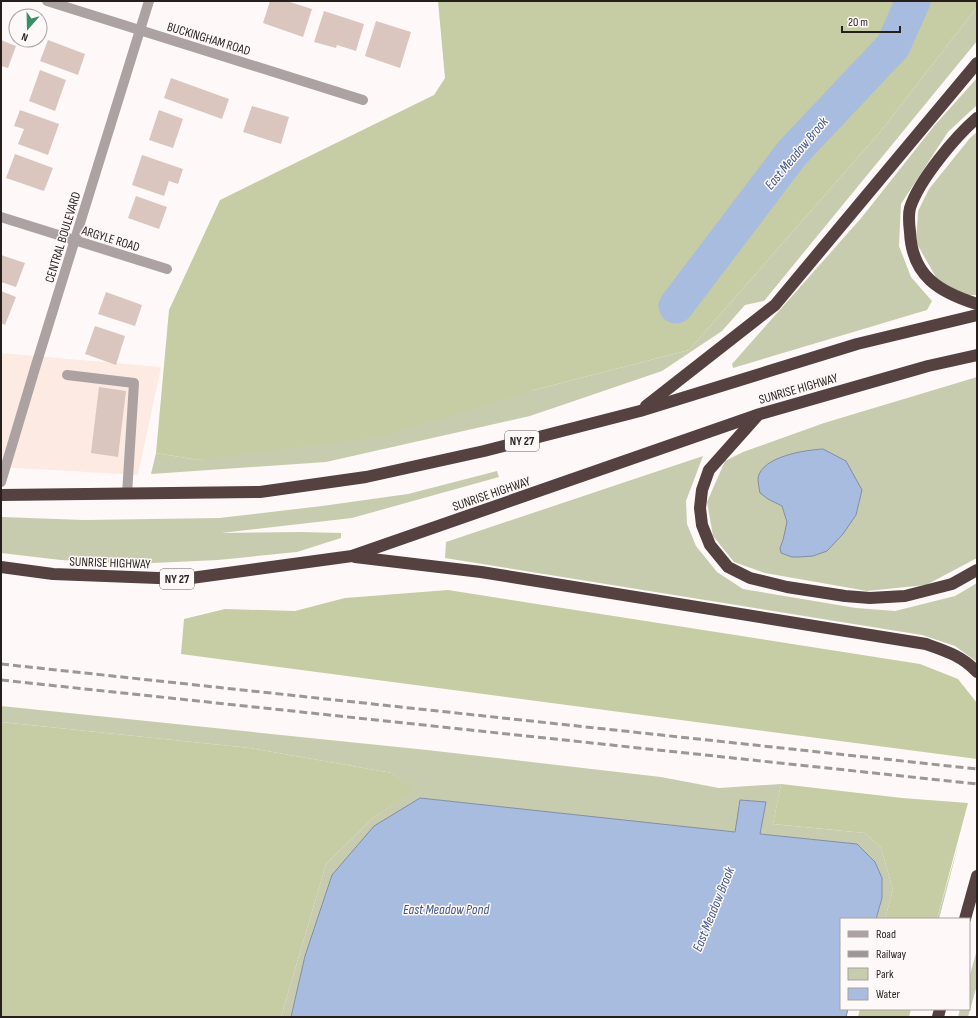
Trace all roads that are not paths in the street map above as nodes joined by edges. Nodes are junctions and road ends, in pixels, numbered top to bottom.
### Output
1 (47, 1) edge
2 (149, 1) edge
3 (140, 30) junction
4 (977, 63) edge
5 (363, 100) dead end
6 (977, 118) edge
7 (1, 217) edge
8 (74, 240) junction
9 (168, 269) dead end
10 (977, 304) edge
11 (977, 315) edge
12 (977, 355) edge
13 (67, 375) dead end
14 (640, 411) junction
15 (760, 414) junction
16 (1, 482) edge
17 (127, 494) junction
18 (1, 496) edge
19 (352, 556) junction
20 (1, 567) edge
21 (977, 570) edge
22 (977, 672) edge
23 (977, 876) edge
24 (965, 918) edge

1 - 3 street, BUCKINGHAM ROAD
2 - 3 street, CENTRAL BOULEVARD
3 - 5 street, BUCKINGHAM ROAD
3 - 8 street, CENTRAL BOULEVARD
4 - 14 highway
6 - 10 highway
7 - 8 street, ARGYLE ROAD
8 - 9 street, ARGYLE ROAD
8 - 16 street, CENTRAL BOULEVARD
11 - 14 highway, SUNRISE HIGHWAY / NY 27
12 - 15 highway, SUNRISE HIGHWAY / NY 27
13 - 17 street
14 - 17 highway, SUNRISE HIGHWAY / NY 27
15 - 19 highway, SUNRISE HIGHWAY / NY 27
15 - 21 highway
17 - 18 highway, SUNRISE HIGHWAY / NY 27
19 - 20 highway, SUNRISE HIGHWAY / NY 27
19 - 22 highway
23 - 24 highway

